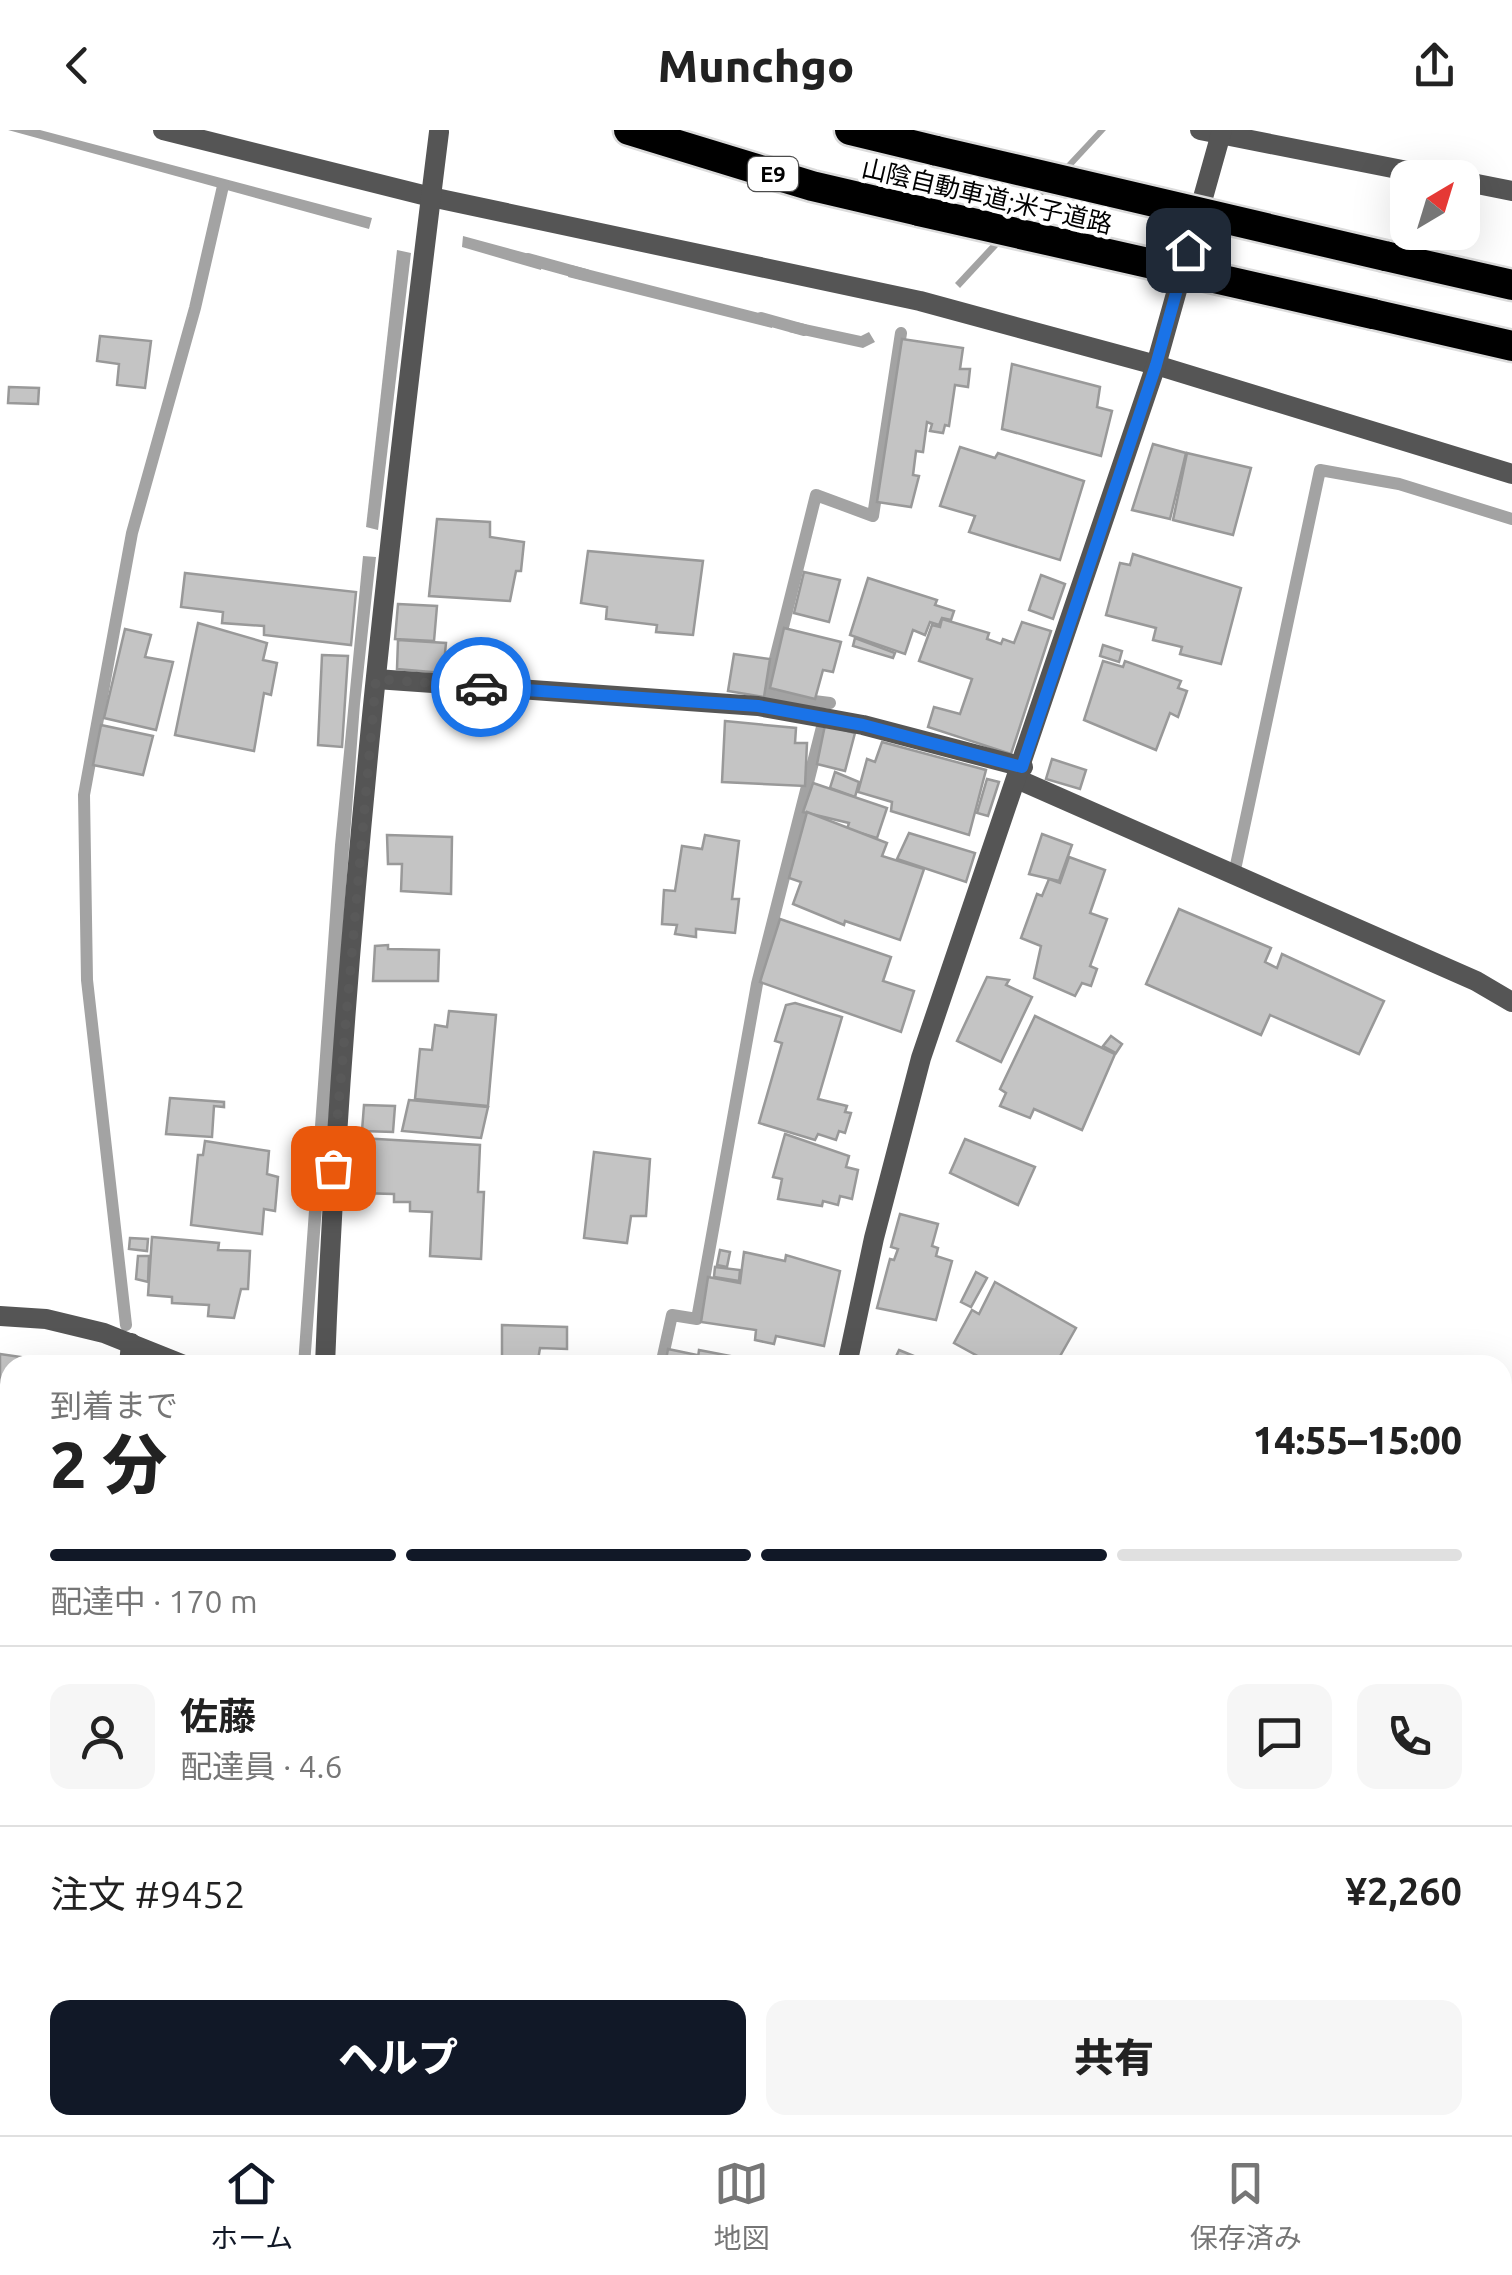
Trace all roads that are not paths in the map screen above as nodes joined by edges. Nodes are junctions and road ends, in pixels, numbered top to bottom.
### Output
1 (163, 130) edge
2 (629, 130) edge
3 (850, 130) edge
4 (439, 132) edge
5 (1214, 132) edge
6 (1390, 167) edge
7 (1480, 185) edge
8 (1512, 191) edge
9 (430, 198) junction
10 (1512, 283) edge
11 (1512, 346) edge
12 (1156, 365) junction
13 (1512, 474) edge
14 (376, 679) junction
15 (1020, 773) junction
16 (1512, 1002) edge
17 (0, 1316) edge
18 (130, 1354) edge
19 (325, 1355) edge
20 (849, 1355) edge

1 - 9 street
2 - 11 highway, 山陰自動車道;米子道路 / E9, bridge
3 - 10 highway, 山陰自動車道;米子道路, bridge
4 - 9 street
5 - 6 street
5 - 12 street
7 - 8 street
9 - 12 street
9 - 14 street
12 - 13 street
12 - 15 street
14 - 15 street
14 - 19 street
15 - 16 street
15 - 20 street
17 - 18 street

